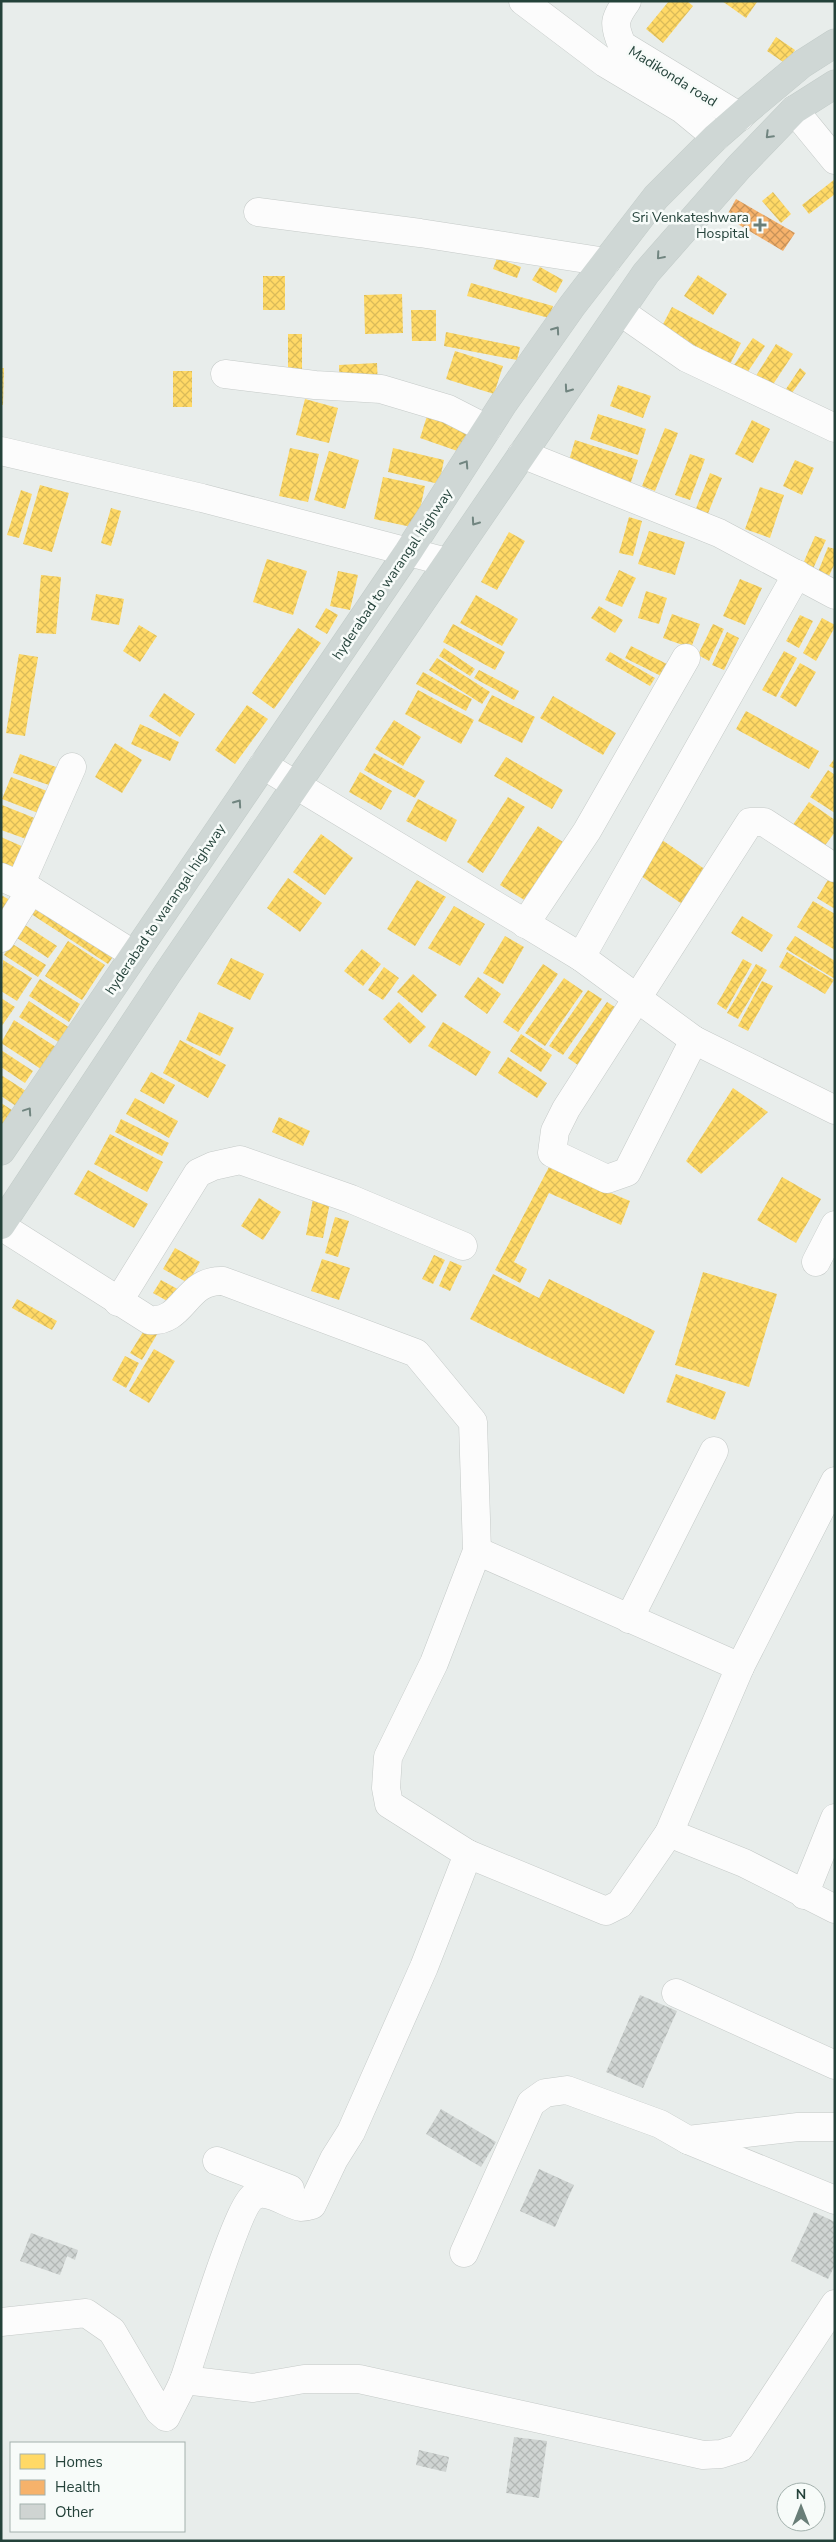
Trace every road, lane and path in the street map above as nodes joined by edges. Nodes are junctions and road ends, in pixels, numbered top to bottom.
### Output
1 (523, 1) edge
2 (627, 1) edge
3 (835, 42) edge
4 (835, 84) edge
5 (794, 110) junction
6 (740, 117) junction
7 (716, 137) junction
8 (835, 160) edge
9 (258, 212) dead end
10 (606, 262) junction
11 (621, 312) junction
12 (225, 374) dead end
13 (835, 428) edge
14 (487, 429) junction
15 (1, 451) edge
16 (522, 454) junction
17 (408, 552) junction
18 (447, 562) junction
19 (798, 574) junction
20 (835, 595) edge
21 (686, 658) dead end
22 (263, 765) junction
23 (72, 767) dead end
24 (296, 784) junction
25 (835, 868) edge
26 (18, 884) edge
27 (525, 924) junction
28 (1, 938) edge
29 (133, 954) junction
30 (581, 957) junction
31 (636, 998) junction
32 (694, 1040) junction
33 (835, 1110) edge
34 (2, 1149) edge
35 (1, 1225) edge
36 (835, 1225) edge
37 (463, 1246) dead end
38 (816, 1262) dead end
39 (118, 1302) junction
40 (714, 1451) dead end
41 (835, 1481) edge
42 (477, 1551) junction
43 (629, 1619) junction
44 (740, 1668) junction
45 (835, 1818) edge
46 (669, 1833) junction
47 (468, 1854) junction
48 (804, 1895) junction
49 (835, 1909) edge
50 (676, 1993) dead end
51 (835, 2065) edge
52 (835, 2127) edge
53 (688, 2140) junction
54 (216, 2161) dead end
55 (316, 2198) junction
56 (835, 2200) edge
57 (464, 2253) dead end
58 (835, 2304) edge
59 (1, 2322) edge
60 (184, 2380) junction

1 - 7 street
2 - 6 street, Madikonda road
3 - 6 main road, hyderabad to warangal highway
4 - 5 main road
5 - 8 street
5 -> 11 main road
6 - 7 main road, hyderabad to warangal highway
7 - 10 main road, hyderabad to warangal highway
9 - 10 street
14 -> 10 main road, hyderabad to warangal highway
11 - 13 street
11 -> 16 main road
12 - 14 street
17 -> 14 main road, hyderabad to warangal highway
15 - 17 street
16 -> 18 main road
16 - 19 street
17 - 18 street
17 - 22 main road, hyderabad to warangal highway
18 - 24 main road
19 - 20 street
19 - 30 street
21 - 27 street
22 - 24 street
29 -> 22 main road, hyderabad to warangal highway
23 - 26 street
24 - 27 street
24 - 35 main road
25 - 31 street
26 - 28 street
26 - 29 street
27 - 30 street
34 -> 29 main road, hyderabad to warangal highway
30 - 31 street
31 - 32 street
31 - 32 street
32 - 33 street
35 - 39 street
36 - 38 street
37 - 39 street
39 - 42 street
40 - 43 street
41 - 44 street
42 - 43 street
42 - 47 street
43 - 44 street
44 - 46 street
45 - 48 street
46 - 47 street
46 - 48 street
47 - 55 street
48 - 49 street
50 - 51 street
52 - 53 street
53 - 56 street
53 - 57 street
54 - 55 street
55 - 60 street
58 - 60 street
59 - 60 street

